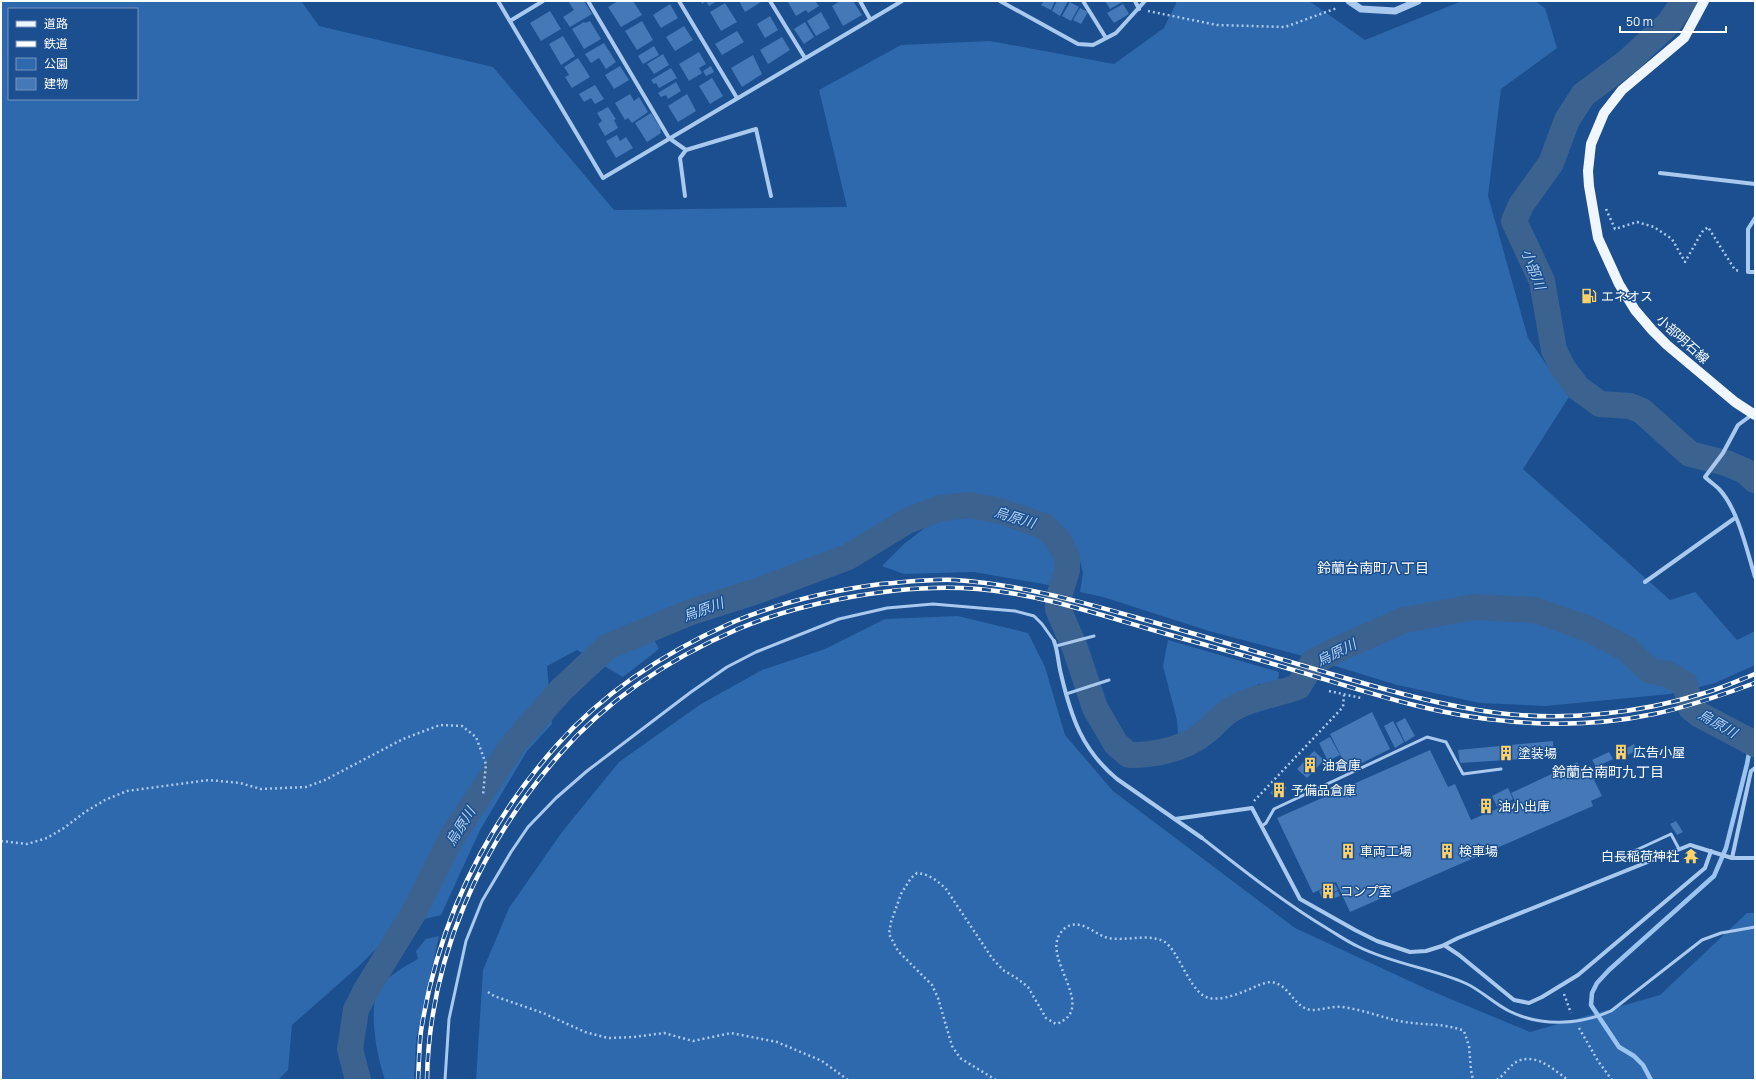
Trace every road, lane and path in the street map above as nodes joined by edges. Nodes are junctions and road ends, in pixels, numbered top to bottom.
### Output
1 (498, 1) edge
2 (543, 1) edge
3 (588, 1) edge
4 (679, 1) edge
5 (770, 1) edge
6 (860, 1) edge
7 (902, 1) edge
8 (1000, 1) edge
9 (1083, 1) edge
10 (1135, 1) edge
11 (1145, 1) edge
12 (1349, 1) edge
13 (1418, 1) edge
14 (1704, 1) edge
15 (1337, 8) dead end
16 (1140, 9) junction
17 (870, 19) junction
18 (510, 21) junction
19 (1106, 38) junction
20 (804, 58) junction
21 (737, 98) junction
22 (669, 138) junction
23 (686, 150) junction
24 (1660, 173) dead end
25 (1755, 184) edge
26 (685, 196) dead end
27 (771, 196) dead end
28 (1606, 208) dead end
29 (1755, 218) edge
30 (1748, 272) junction
31 (1755, 272) edge
32 (1755, 414) edge
33 (1735, 518) junction
34 (1755, 575) edge
35 (1645, 582) dead end
36 (1094, 636) dead end
37 (1054, 641) joint
38 (1056, 646) junction
39 (1109, 680) dead end
40 (1329, 691) dead end
41 (1066, 694) junction
42 (1344, 695) junction
43 (1361, 698) dead end
44 (1755, 768) edge
45 (1501, 770) dead end
46 (483, 795) dead end
47 (1252, 808) junction
48 (1175, 819) junction
49 (1262, 826) junction
50 (1202, 838) joint
51 (1, 841) edge
52 (1679, 849) junction
53 (1711, 850) junction
54 (1632, 852) dead end
55 (1732, 858) junction
56 (1755, 858) edge
57 (1755, 927) edge
58 (1444, 945) junction
59 (1561, 986) junction
60 (488, 992) dead end
61 (1575, 1022) junction
62 (445, 1080) edge
63 (848, 1080) edge
64 (996, 1080) edge
65 (1474, 1080) edge
66 (1497, 1080) edge
67 (1568, 1080) edge
68 (1612, 1080) edge

1 - 18 street
2 - 18 street
3 - 22 street
4 - 21 street
5 - 20 street
6 - 17 street
7 - 17 street
8 - 19 street
9 - 19 street
10 - 16 street
11 - 16 street
12 - 13 street
14 - 32 main road, 小部明石線
15 - 16 path
16 - 19 street
17 - 20 street
18 - 22 street
20 - 21 street
21 - 22 street
22 - 23 street
23 - 26 street
23 - 27 street
24 - 25 street
28 - 30 path
29 - 30 street
30 - 31 street
32 - 33 street
33 - 34 street
33 - 35 street
36 - 38 lane
37 - 38 street
37 - 62 lane
38 - 41 street
39 - 41 lane
40 - 42 path
41 - 48 street
42 - 43 path
42 - 47 path
44 - 55 street
45 - 49 lane
46 - 51 path
47 - 48 street
47 - 49 street
48 - 50 street
49 - 58 street
50 - 61 lane
52 - 53 street
52 - 54 lane
52 - 58 street
53 - 55 street
53 - 59 street
55 - 56 street
57 - 61 lane
58 - 59 street
59 - 61 path
60 - 63 path
61 - 68 path
64 - 65 path
66 - 67 path

